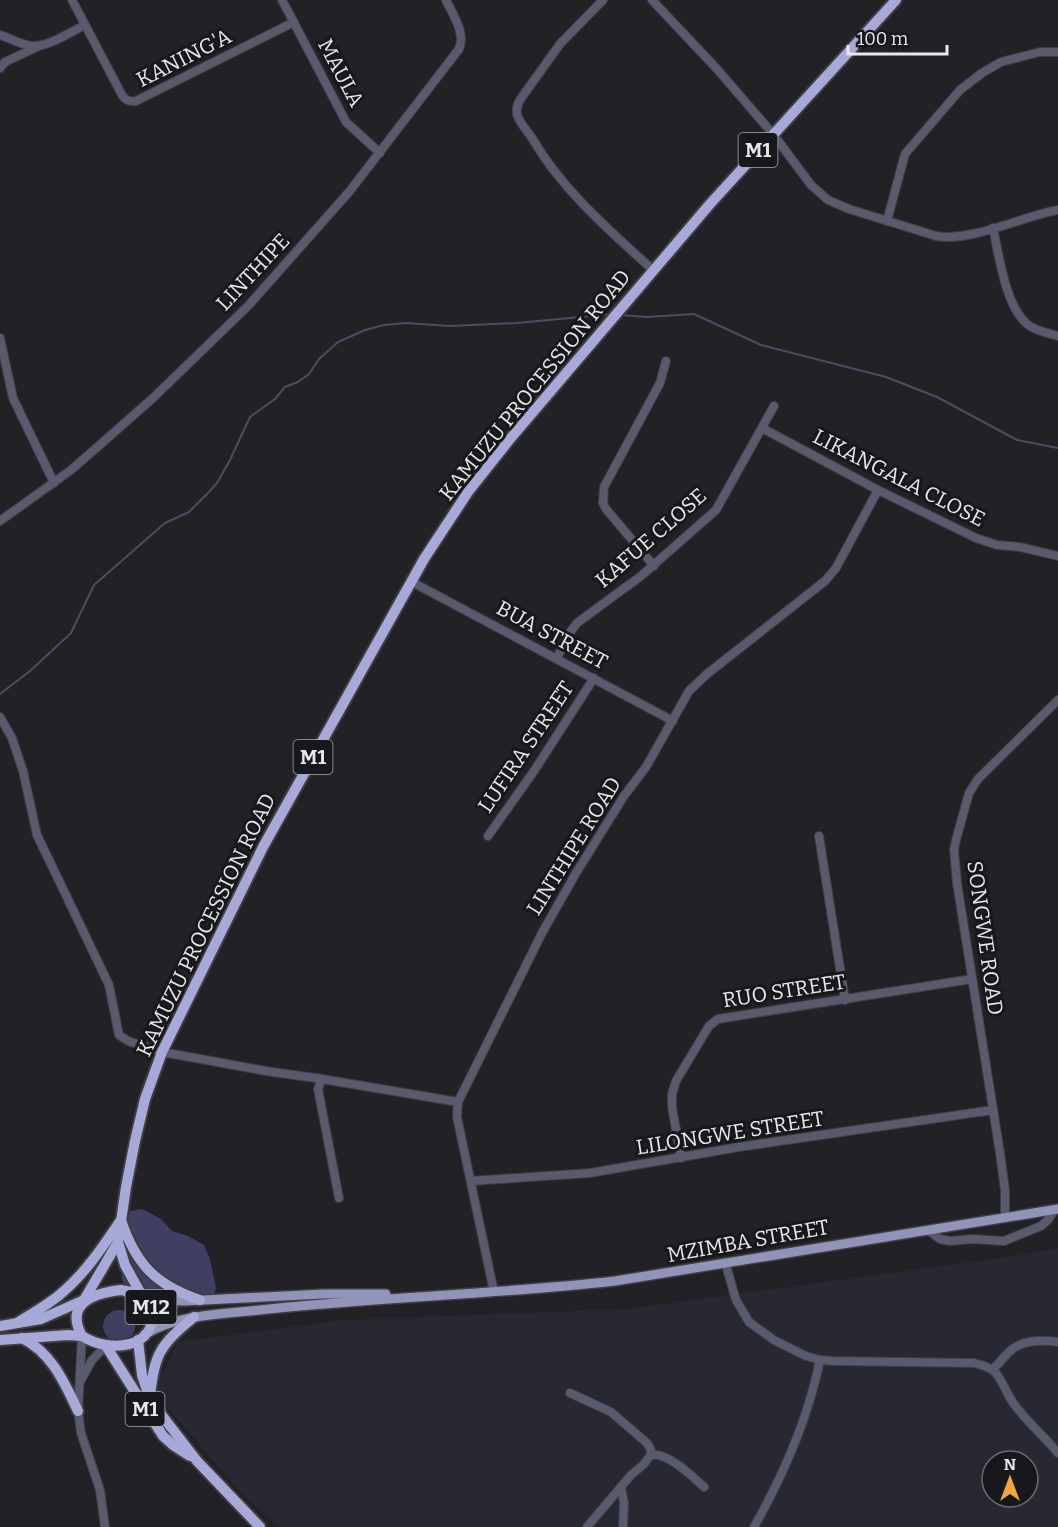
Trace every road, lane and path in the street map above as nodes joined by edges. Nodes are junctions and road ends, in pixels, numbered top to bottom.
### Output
1 (72, 0) edge
2 (282, 0) edge
3 (446, 0) edge
4 (603, 0) edge
5 (652, 0) edge
6 (896, 0) edge
7 (294, 22) junction
8 (85, 25) junction
9 (0, 34) edge
10 (43, 45) junction
11 (1058, 52) edge
12 (0, 68) edge
13 (773, 134) junction
14 (380, 153) junction
15 (1058, 210) edge
16 (886, 221) junction
17 (993, 228) junction
18 (654, 271) junction
19 (1058, 336) edge
20 (0, 338) edge
21 (666, 361) dead end
22 (774, 406) dead end
23 (762, 428) junction
24 (54, 483) junction
25 (878, 490) junction
26 (0, 521) edge
27 (1058, 556) edge
28 (654, 566) junction
29 (412, 582) junction
30 (557, 658) junction
31 (594, 678) junction
32 (1058, 700) edge
33 (0, 717) edge
34 (673, 721) junction
35 (488, 836) dead end
36 (819, 836) dead end
37 (972, 979) junction
38 (845, 1000) junction
39 (162, 1052) junction
40 (320, 1081) junction
41 (458, 1102) junction
42 (993, 1110) junction
43 (681, 1158) junction
44 (471, 1182) junction
45 (339, 1198) dead end
46 (1057, 1209) edge
47 (1005, 1218) junction
48 (121, 1220) junction
49 (928, 1230) junction
50 (118, 1242) junction
51 (725, 1262) junction
52 (495, 1292) junction
53 (141, 1294) junction
54 (443, 1295) junction
55 (84, 1300) junction
56 (200, 1300) junction
57 (194, 1317) junction
58 (17, 1323) junction
59 (0, 1326) edge
60 (82, 1336) junction
61 (142, 1337) junction
62 (22, 1338) junction
63 (0, 1340) edge
64 (1058, 1342) edge
65 (106, 1346) junction
66 (820, 1360) junction
67 (993, 1369) junction
68 (79, 1384) junction
69 (570, 1393) dead end
70 (150, 1400) junction
71 (78, 1411) junction
72 (1058, 1453) edge
73 (651, 1456) junction
74 (197, 1461) junction
75 (621, 1487) junction
76 (704, 1487) dead end
77 (105, 1527) edge
78 (260, 1527) edge
79 (587, 1527) edge
80 (623, 1527) edge
81 (754, 1527) edge

1 - 8 street, KANING'A
2 - 7 street, MAULA
3 - 14 street, LINTHIPE
4 - 18 street
5 - 13 street
6 - 13 highway, KAMUZU PROCESSION ROAD / M1
7 - 8 street, KANING'A
7 - 14 street, MAULA
8 - 10 street
9 - 10 street
10 - 12 street
11 - 16 street
13 - 16 street
13 - 18 highway, KAMUZU PROCESSION ROAD / M1
14 - 24 street, LINTHIPE
15 - 17 street
16 - 17 street
17 - 19 street
18 - 29 highway, KAMUZU PROCESSION ROAD / M1
20 - 24 street
21 - 28 street
22 - 23 street, KAFUE CLOSE
23 - 25 street, LIKANGALA CLOSE
23 - 28 street, KAFUE CLOSE
24 - 26 street, LINTHIPE
25 - 27 street, LIKANGALA CLOSE
25 - 34 street, LINTHIPE ROAD
28 - 30 street, KAFUE CLOSE
29 - 30 street, BUA STREET
29 - 39 highway, KAMUZU PROCESSION ROAD / M1
30 - 31 street, BUA STREET
31 - 34 street, BUA STREET
31 - 35 street, LUFIRA STREET
32 - 37 street, SONGWE ROAD
33 - 39 street
34 - 41 street, LINTHIPE ROAD
36 - 38 street
37 - 38 street, RUO STREET
37 - 42 street, SONGWE ROAD
38 - 43 street, RUO STREET
39 - 40 street
39 - 48 highway, KAMUZU PROCESSION ROAD / M1
40 - 41 street
40 - 45 street
41 - 44 street
42 - 43 street, LILONGWE STREET
42 - 47 street, SONGWE ROAD
43 - 44 street, LILONGWE STREET
44 - 52 street
46 - 47 main road, MZIMBA STREET
46 - 49 street
47 - 49 main road, MZIMBA STREET
48 - 50 highway, KAMUZU PROCESSION ROAD / M1
48 - 56 highway
48 - 58 highway
49 - 51 main road, MZIMBA STREET
50 - 53 highway, M1
50 - 55 highway, M1
51 - 52 main road, MZIMBA STREET
51 - 66 street
52 - 54 main road, MZIMBA STREET
53 - 55 highway, M12
53 - 56 main road
53 - 61 highway, M12
54 - 56 main road
54 - 57 main road
55 - 58 highway, M12
55 - 60 highway
57 - 61 main road
57 - 70 highway
58 - 59 highway, M12
60 - 62 highway, M12
60 - 65 highway, M12
60 - 68 street
61 - 65 highway, M12
61 - 70 highway, M1
62 - 63 highway, M12
62 - 71 highway
64 - 67 street
65 - 68 street
65 - 74 highway, M1
66 - 67 street
66 - 81 street
67 - 72 street
68 - 71 street
69 - 73 street
70 - 74 highway, M1
71 - 77 street
73 - 75 street
73 - 76 street
74 - 78 highway, M1
75 - 79 street
75 - 80 street

